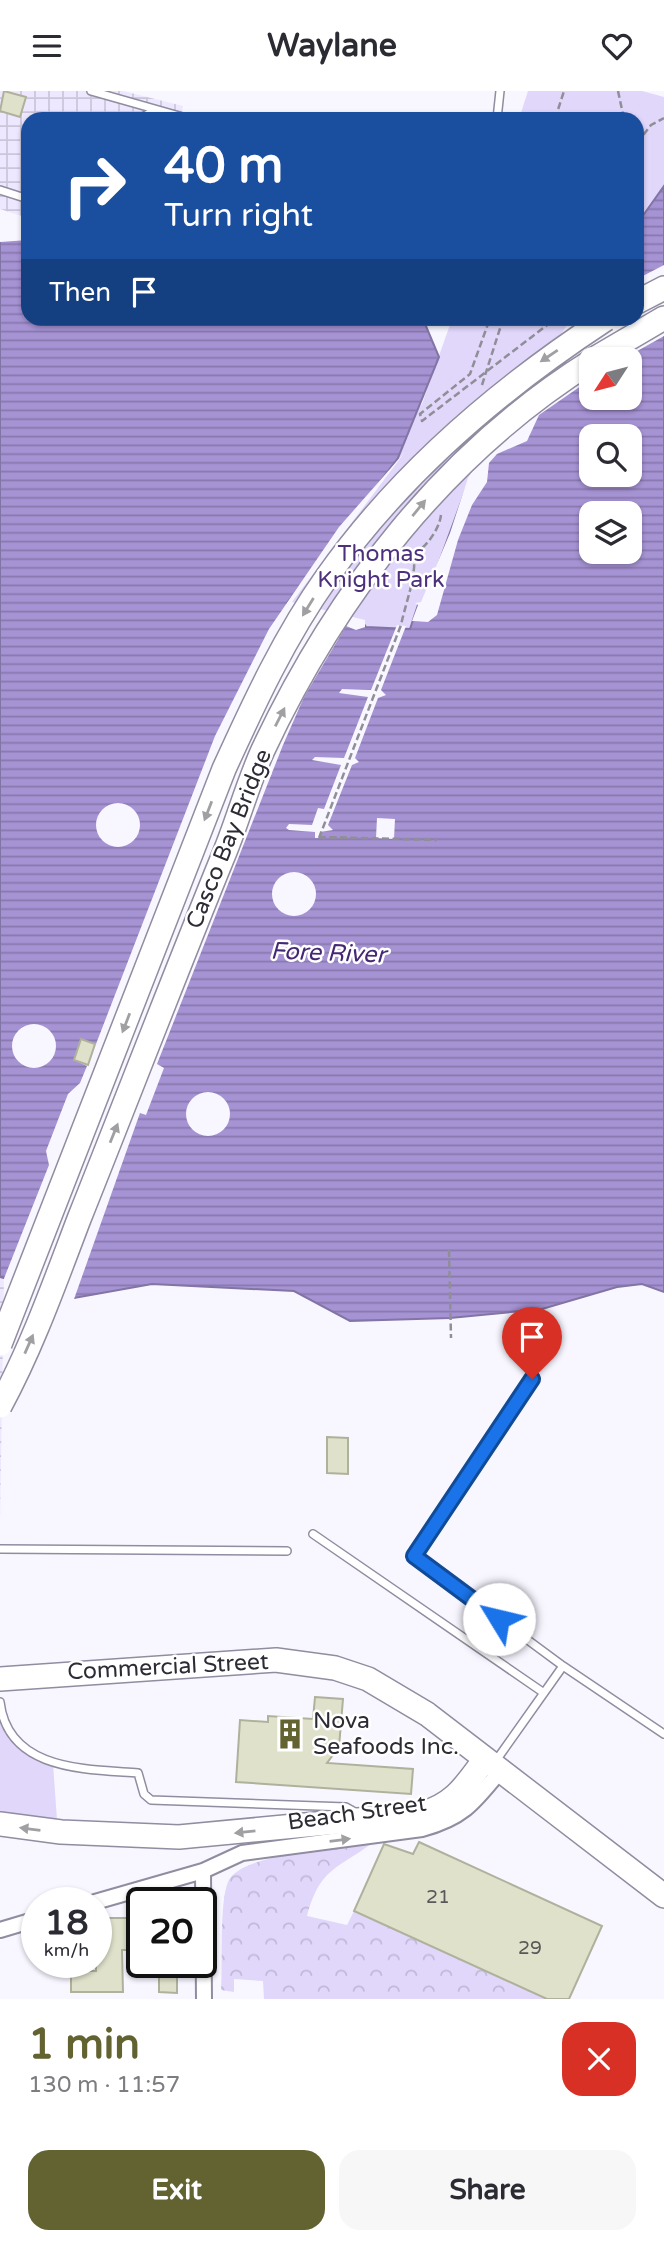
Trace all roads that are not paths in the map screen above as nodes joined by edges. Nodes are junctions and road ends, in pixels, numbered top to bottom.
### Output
1 (91, 91) edge
2 (500, 91) edge
3 (155, 109) junction
4 (150, 112) edge
5 (166, 112) edge
6 (498, 112) edge
7 (0, 190) edge
8 (21, 197) edge
9 (664, 288) edge
10 (644, 298) edge
11 (664, 318) edge
12 (595, 326) edge
13 (615, 347) edge
14 (579, 370) edge
15 (0, 1344) edge
16 (532, 1379) dead end
17 (0, 1406) edge
18 (313, 1534) dead end
19 (0, 1549) edge
20 (287, 1551) dead end
21 (563, 1666) junction
22 (0, 1679) edge
23 (544, 1693) junction
24 (0, 1702) edge
25 (664, 1734) edge
26 (492, 1765) junction
27 (367, 1819) junction
28 (0, 1825) edge
29 (203, 1871) junction
30 (664, 1896) edge
31 (112, 1897) edge
32 (21, 1924) edge
33 (0, 1930) edge
34 (204, 1999) edge

1 - 3 lane
2 - 6 lane
3 - 4 lane
3 - 5 lane
7 - 8 lane
9 - 10 main road
11 - 13 main road, Casco Bay Bridge
12 -> 15 main road, Casco Bay Bridge, bridge
17 -> 14 main road, Casco Bay Bridge, bridge
16 - 21 lane
18 - 23 lane
19 - 20 lane
21 - 23 lane
21 - 25 lane
22 - 26 main road, Commercial Street
23 - 26 lane
24 - 27 lane
26 - 27 main road
29 -> 26 street, Beach Street
26 - 30 main road, Commercial Street
27 -> 28 main road
29 - 31 street, Beach Street
29 - 34 street
32 - 33 street

